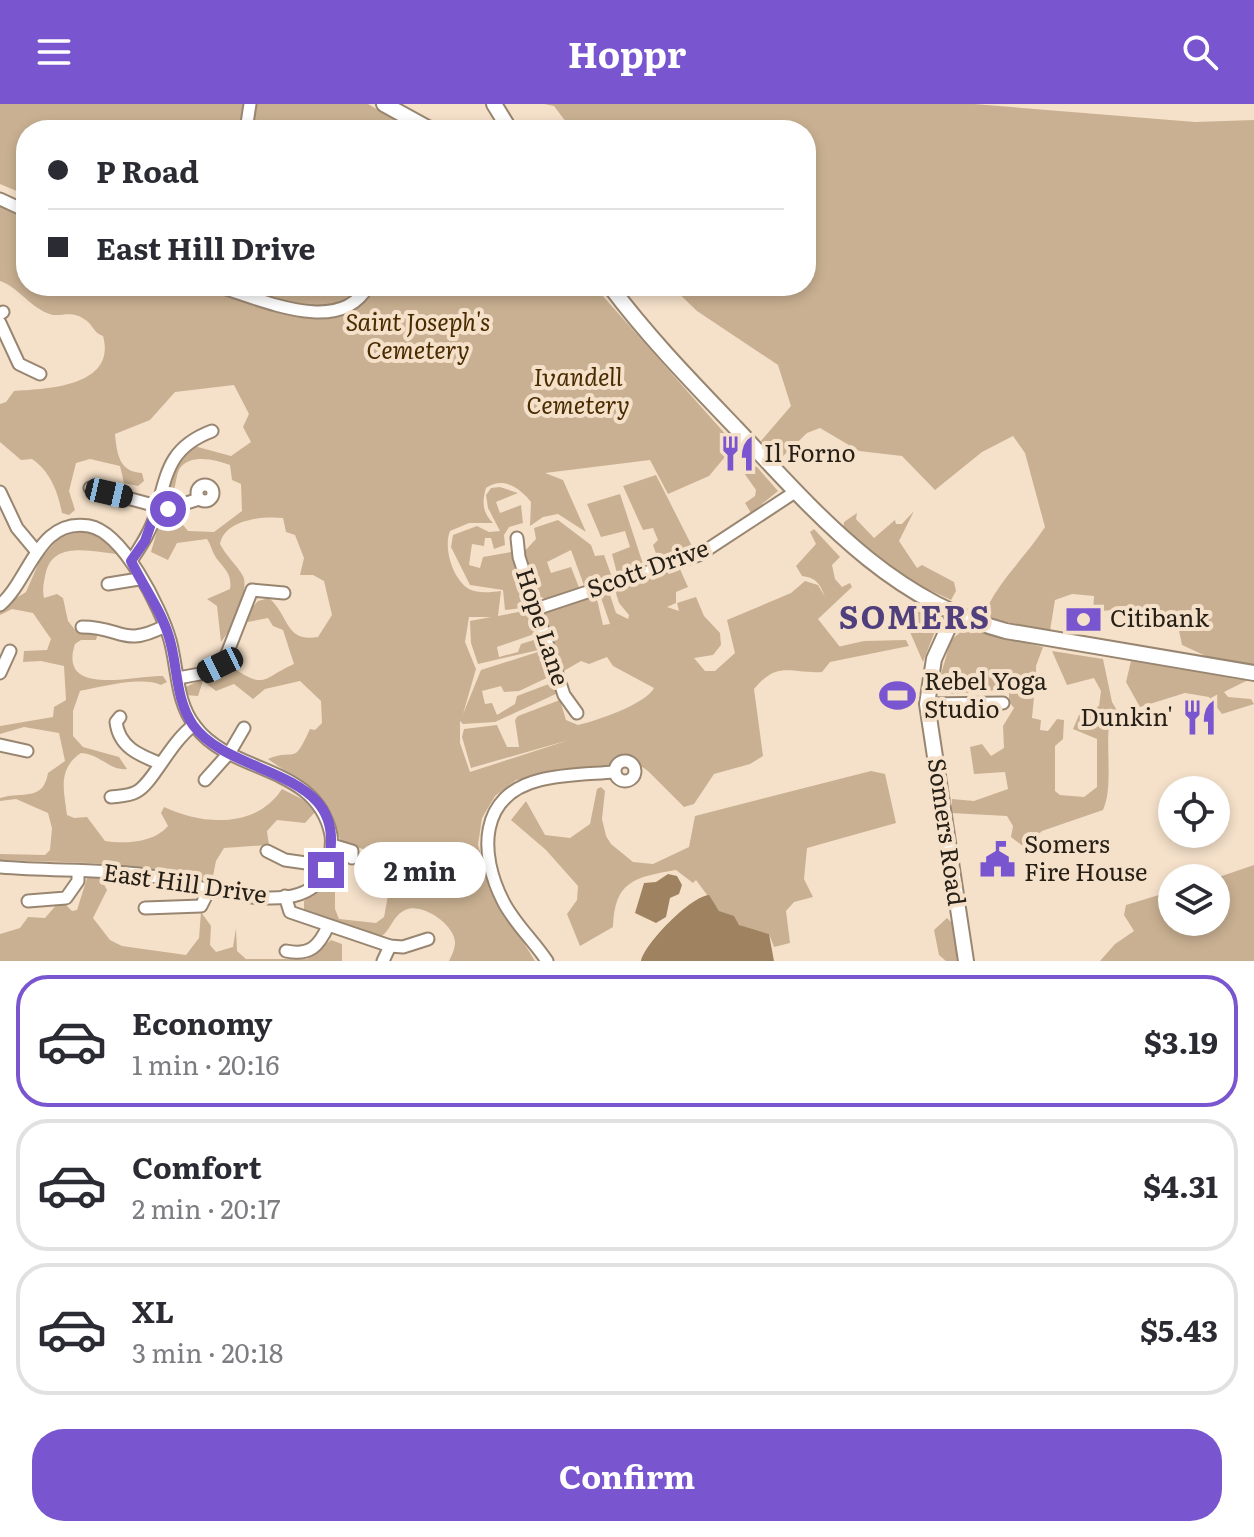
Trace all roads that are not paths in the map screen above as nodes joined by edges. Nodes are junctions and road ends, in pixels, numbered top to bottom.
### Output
1 (384, 104) edge
2 (413, 120) edge
3 (257, 296) edge
4 (358, 296) edge
5 (618, 296) edge
6 (1, 316) edge
7 (40, 374) dead end
8 (212, 431) dead end
9 (90, 488) dead end
10 (0, 492) edge
11 (795, 492) junction
12 (199, 499) dead end
13 (4, 506) edge
14 (157, 507) junction
15 (517, 538) dead end
16 (37, 552) junction
17 (131, 561) junction
18 (139, 579) junction
19 (108, 584) dead end
20 (284, 593) dead end
21 (0, 605) edge
22 (536, 609) junction
23 (955, 613) junction
24 (165, 626) junction
25 (82, 627) dead end
26 (10, 651) dead end
27 (0, 673) edge
28 (1254, 673) edge
29 (178, 678) junction
30 (1003, 703) dead end
31 (927, 704) junction
32 (577, 713) dead end
33 (120, 717) dead end
34 (194, 725) junction
35 (236, 732) dead end
36 (0, 745) edge
37 (27, 751) dead end
38 (230, 752) junction
39 (159, 763) junction
40 (614, 772) dead end
41 (205, 780) dead end
42 (111, 797) dead end
43 (332, 845) junction
44 (267, 851) dead end
45 (352, 858) dead end
46 (327, 866) junction
47 (0, 867) edge
48 (78, 871) junction
49 (209, 890) junction
50 (285, 896) junction
51 (28, 901) dead end
52 (145, 908) dead end
53 (328, 926) junction
54 (428, 939) dead end
55 (390, 946) junction
56 (286, 951) dead end
57 (383, 961) edge
58 (547, 961) edge
59 (966, 961) edge

1 - 2 main road
3 - 4 street
5 - 11 main road
6 - 7 street
8 - 14 street
9 - 14 street
10 - 13 street
11 - 22 street, Scott Drive
11 - 23 main road
12 - 14 street
13 - 16 street
14 - 17 street
15 - 22 street, Hope Lane
16 - 17 street
16 - 21 street
17 - 18 street
18 - 19 street
18 - 24 street
20 - 29 street
22 - 32 street, Hope Lane
23 - 28 main road
23 - 31 main road, Somers Road
24 - 25 street
24 - 29 street
26 - 27 street
29 - 34 street
30 - 31 street
31 - 59 main road, Somers Road
33 - 39 street
34 - 38 street
34 - 39 street
35 - 38 street
36 - 37 street
38 - 41 street
38 - 43 street
39 - 42 street
40 - 58 street
43 - 45 street
43 - 46 street
44 - 46 street
46 - 50 street, East Hill Drive
47 - 48 street, East Hill Drive
48 - 49 street, East Hill Drive
48 - 51 street
49 - 50 street, East Hill Drive
49 - 52 street
50 - 53 street
53 - 55 street
53 - 56 street
54 - 55 street
55 - 57 street

